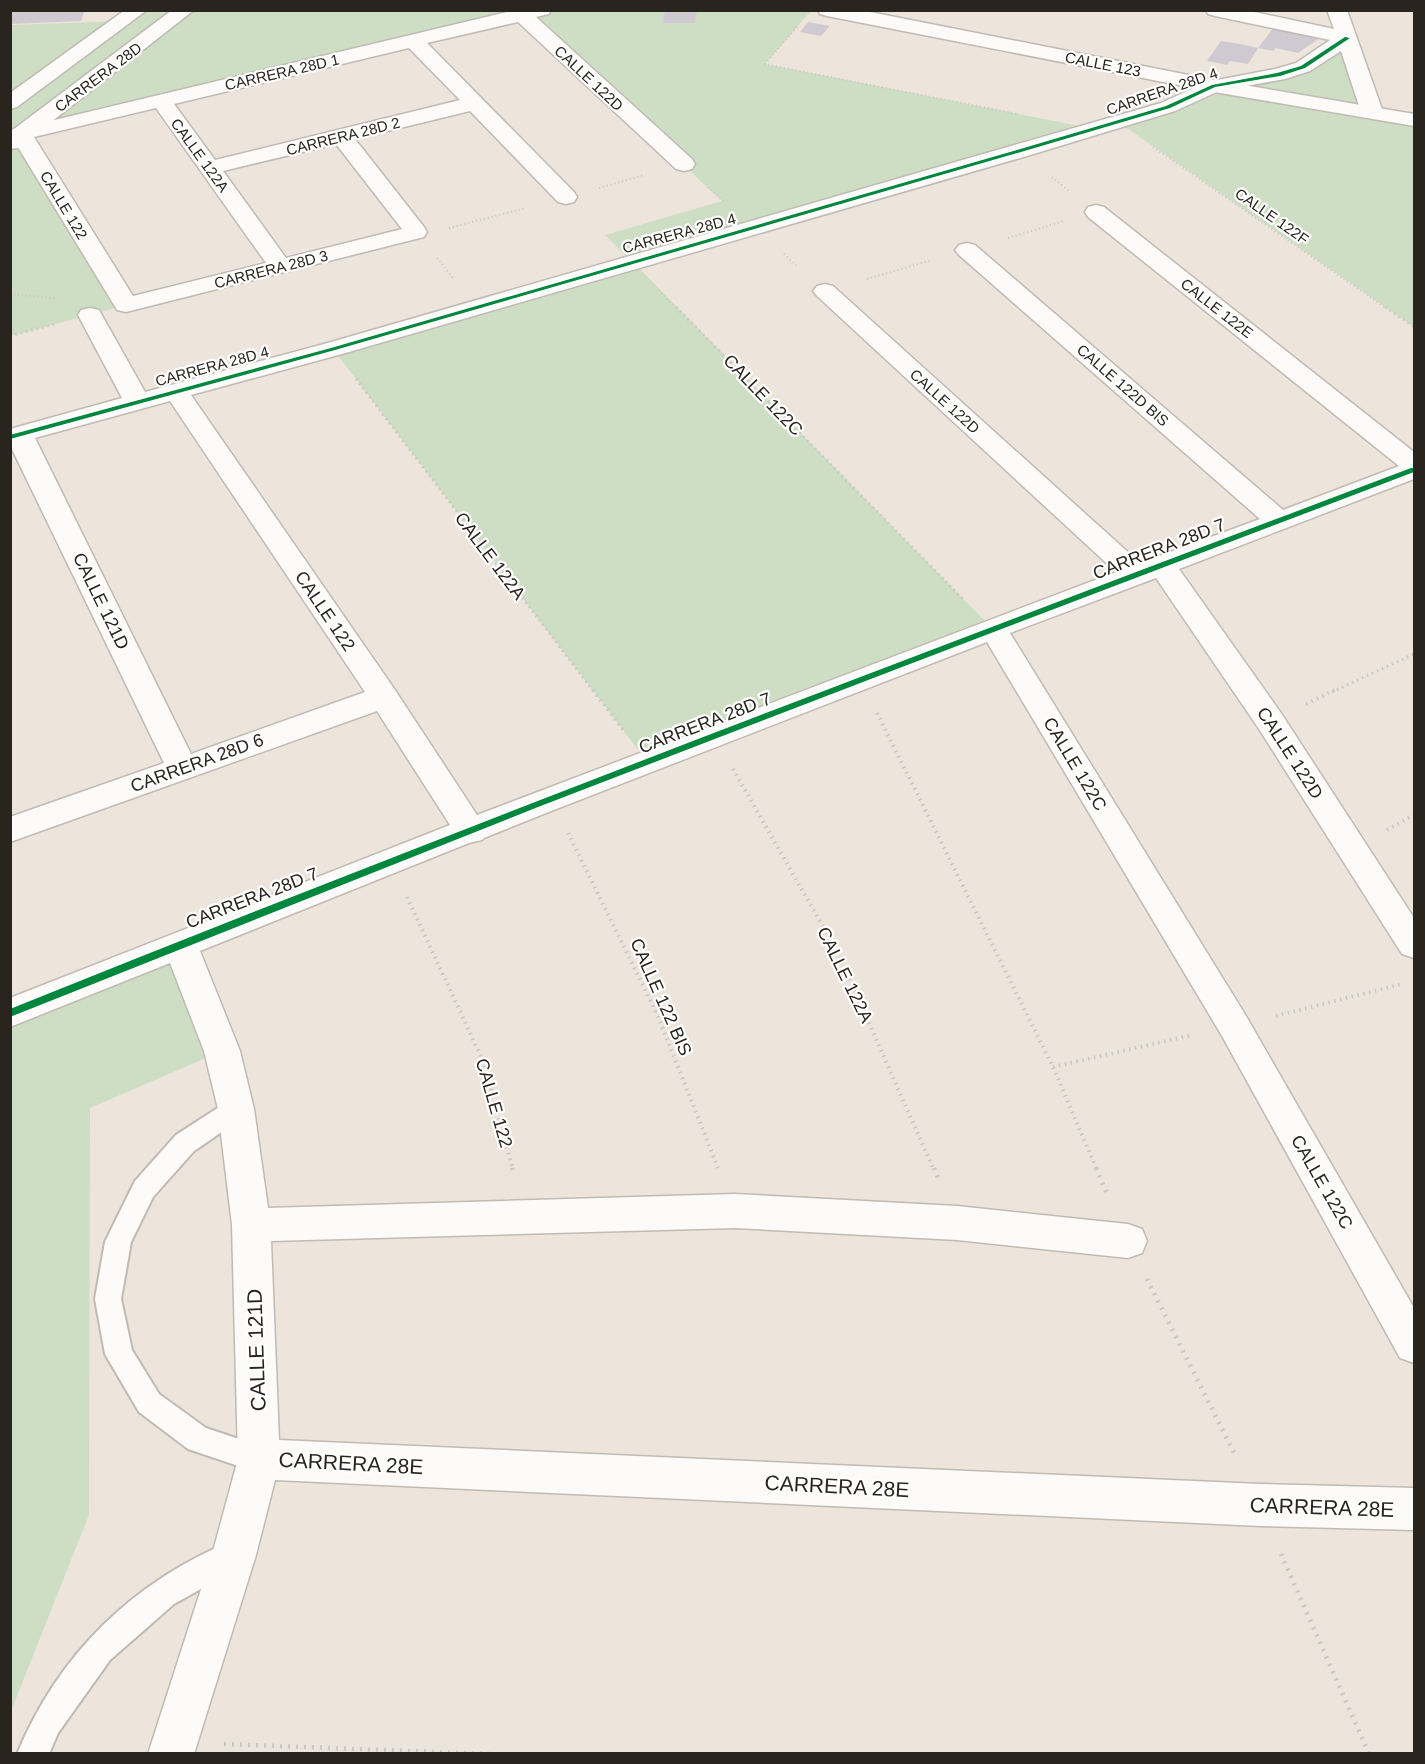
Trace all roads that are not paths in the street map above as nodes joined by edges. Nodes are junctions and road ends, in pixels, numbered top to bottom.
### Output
1 (138, 10) edge
2 (185, 10) edge
3 (542, 10) edge
4 (827, 10) edge
5 (1215, 10) edge
6 (1337, 10) edge
7 (522, 15) junction
8 (870, 15) edge
9 (1347, 38) junction
10 (414, 41) junction
11 (1214, 86) junction
12 (161, 101) junction
13 (10, 103) edge
14 (475, 103) junction
15 (1372, 112) junction
16 (1414, 120) edge
17 (342, 137) junction
18 (16, 138) edge
19 (684, 164) dead end
20 (210, 168) junction
21 (566, 197) dead end
22 (1096, 212) road end
23 (967, 250) dead end
24 (281, 267) junction
25 (825, 291) road end
26 (126, 305) joint
27 (90, 315) dead end
28 (176, 392) junction
29 (137, 402) junction
30 (15, 436) edge
31 (1414, 465) edge
32 (1414, 470) edge
33 (1279, 521) junction
34 (1149, 570) junction
35 (993, 629) junction
36 (384, 697) junction
37 (182, 768) junction
38 (10, 830) edge
39 (471, 832) junction
40 (180, 944) junction
41 (1414, 945) edge
42 (10, 1013) edge
43 (236, 1109) junction
44 (251, 1225) junction
45 (1128, 1241) dead end
46 (1414, 1345) edge
47 (259, 1459) junction
48 (1414, 1509) edge
49 (234, 1555) junction
50 (173, 1748) edge
51 (33, 1754) edge

1 - 13 street, CARRERA 28D
2 - 18 street, CARRERA 28D
3 - 7 street, CARRERA 28D 1
4 - 8 street, CALLE 123
5 - 9 street
6 - 9 street
7 - 10 street, CARRERA 28D 1
7 - 19 street, CALLE 122D
8 - 11 street, CALLE 123
9 - 11 street, CARRERA 28D 4
9 - 15 street
10 - 12 street, CARRERA 28D 1
10 - 14 street
11 - 15 street, CALLE 123
11 - 28 street, CARRERA 28D 4
12 - 18 street, CARRERA 28D 1
12 - 20 street, CALLE 122A
14 - 17 street, CARRERA 28D 2
14 - 21 street
15 - 16 street, CALLE 123
17 - 20 street, CARRERA 28D 2
17 - 24 street, CARRERA 28D 3
18 - 26 street, CALLE 122
20 - 24 street, CALLE 122A
22 - 31 street, CALLE 122E
23 - 33 street, CALLE 122D BIS
24 - 26 street, CARRERA 28D 3
25 - 34 street, CALLE 122D
27 - 29 street
28 - 29 street, CARRERA 28D 4
28 - 36 street, CALLE 122
29 - 30 street, CARRERA 28D 4
30 - 37 street, CALLE 121D
32 - 33 street, CARRERA 28D 7
33 - 34 street, CARRERA 28D 7
34 - 35 street, CARRERA 28D 7
34 - 41 street, CALLE 122D
35 - 39 street, CARRERA 28D 7
35 - 46 street, CALLE 122C
36 - 37 street, CARRERA 28D 6
36 - 39 street, CALLE 122
37 - 38 street, CARRERA 28D 6
39 - 40 street, CARRERA 28D 7
40 - 42 street, CARRERA 28D 7
40 - 43 street, CALLE 121D
43 - 44 street, CALLE 121D
43 - 47 lane
44 - 45 street
44 - 47 street, CALLE 121D
47 - 48 street, CARRERA 28E
47 - 49 street, CALLE 121D
49 - 50 street, CALLE 121D
49 - 51 lane

